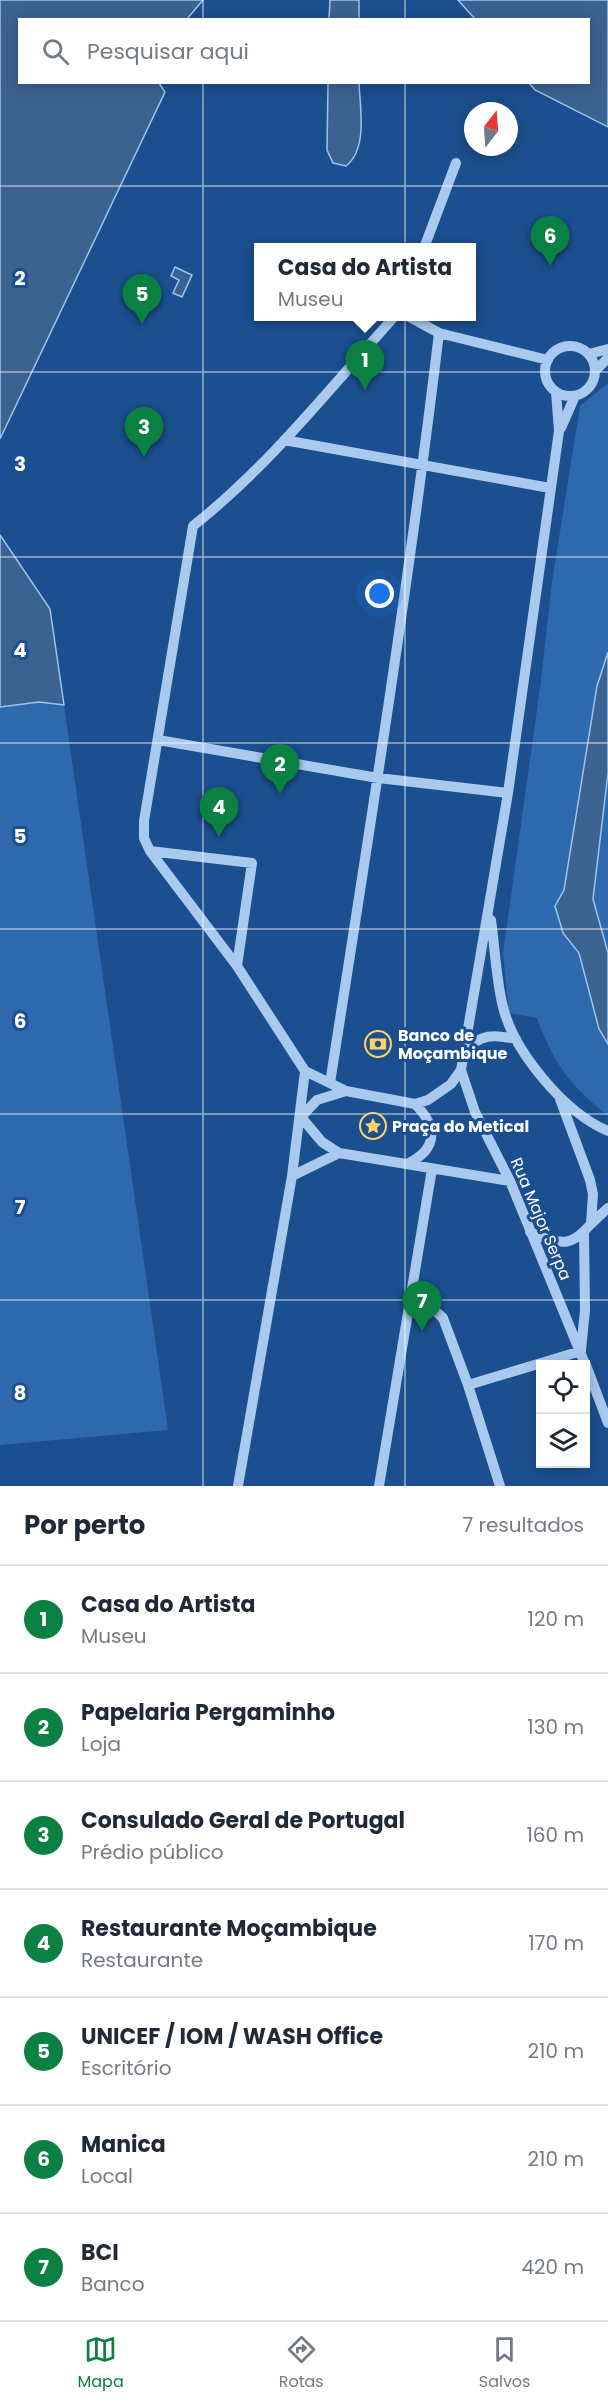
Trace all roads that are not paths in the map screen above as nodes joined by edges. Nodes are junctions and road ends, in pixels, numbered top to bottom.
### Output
1 (456, 163) dead end
2 (426, 243) edge
3 (391, 321) edge
4 (417, 321) edge
5 (439, 333) junction
6 (608, 349) edge
7 (589, 354) junction
8 (608, 358) edge
9 (548, 360) junction
10 (596, 370) junction
11 (556, 392) junction
12 (575, 396) junction
13 (559, 431) junction
14 (284, 440) junction
15 (423, 465) junction
16 (550, 488) junction
17 (158, 740) junction
18 (378, 778) junction
19 (508, 793) junction
20 (150, 851) junction
21 (489, 908) junction
22 (237, 966) junction
23 (516, 1039) junction
24 (464, 1052) junction
25 (461, 1070) junction
26 (305, 1071) junction
27 (330, 1083) junction
28 (346, 1091) junction
29 (560, 1099) junction
30 (415, 1104) junction
31 (301, 1117) junction
32 (608, 1131) edge
33 (339, 1153) junction
34 (407, 1164) junction
35 (432, 1169) junction
36 (292, 1176) junction
37 (510, 1181) junction
38 (608, 1208) edge
39 (591, 1223) junction
40 (530, 1232) junction
41 (584, 1233) junction
42 (411, 1302) junction
43 (581, 1352) junction
44 (583, 1360) edge
45 (590, 1378) edge
46 (468, 1385) junction
47 (608, 1423) edge
48 (238, 1486) edge
49 (379, 1486) edge
50 (500, 1486) edge

1 - 2 street
3 - 14 street
4 - 5 street
5 - 9 street
5 - 15 street
6 - 7 street
7 - 9 street
7 - 10 street
8 - 10 street
9 - 11 street
10 - 12 street
11 - 12 street
11 - 13 street
12 - 13 street
13 - 16 street, Rua Major Serpa
14 - 15 street
14 - 17 street
15 - 16 street
15 - 18 street
16 - 19 street, Rua Major Serpa
17 - 18 street
17 - 20 street
18 - 19 street
18 - 27 street
19 - 21 street, Rua Major Serpa
20 - 22 street
20 - 22 street
21 - 23 street
21 - 24 street, Rua Major Serpa
22 - 26 street
23 - 24 street
23 - 29 street
24 - 25 street, Rua Major Serpa
25 - 30 street
25 - 37 street, Rua Major Serpa
26 - 27 street
26 - 31 street
27 - 28 street
28 - 30 street
28 - 31 street
29 - 32 street
29 - 39 street
30 - 34 street
31 - 33 street
31 - 36 street
33 - 34 street
33 - 36 street
34 - 35 street
35 - 37 street
35 - 42 street
36 - 48 street
37 - 40 street, Rua Major Serpa
38 - 39 street
39 - 41 street
40 - 41 street
40 - 43 street, Rua Major Serpa
41 - 43 street
42 - 46 street
42 - 49 street
43 - 44 street, Rua Major Serpa
43 - 46 street
45 - 47 street, Rua Major Serpa
46 - 50 street

